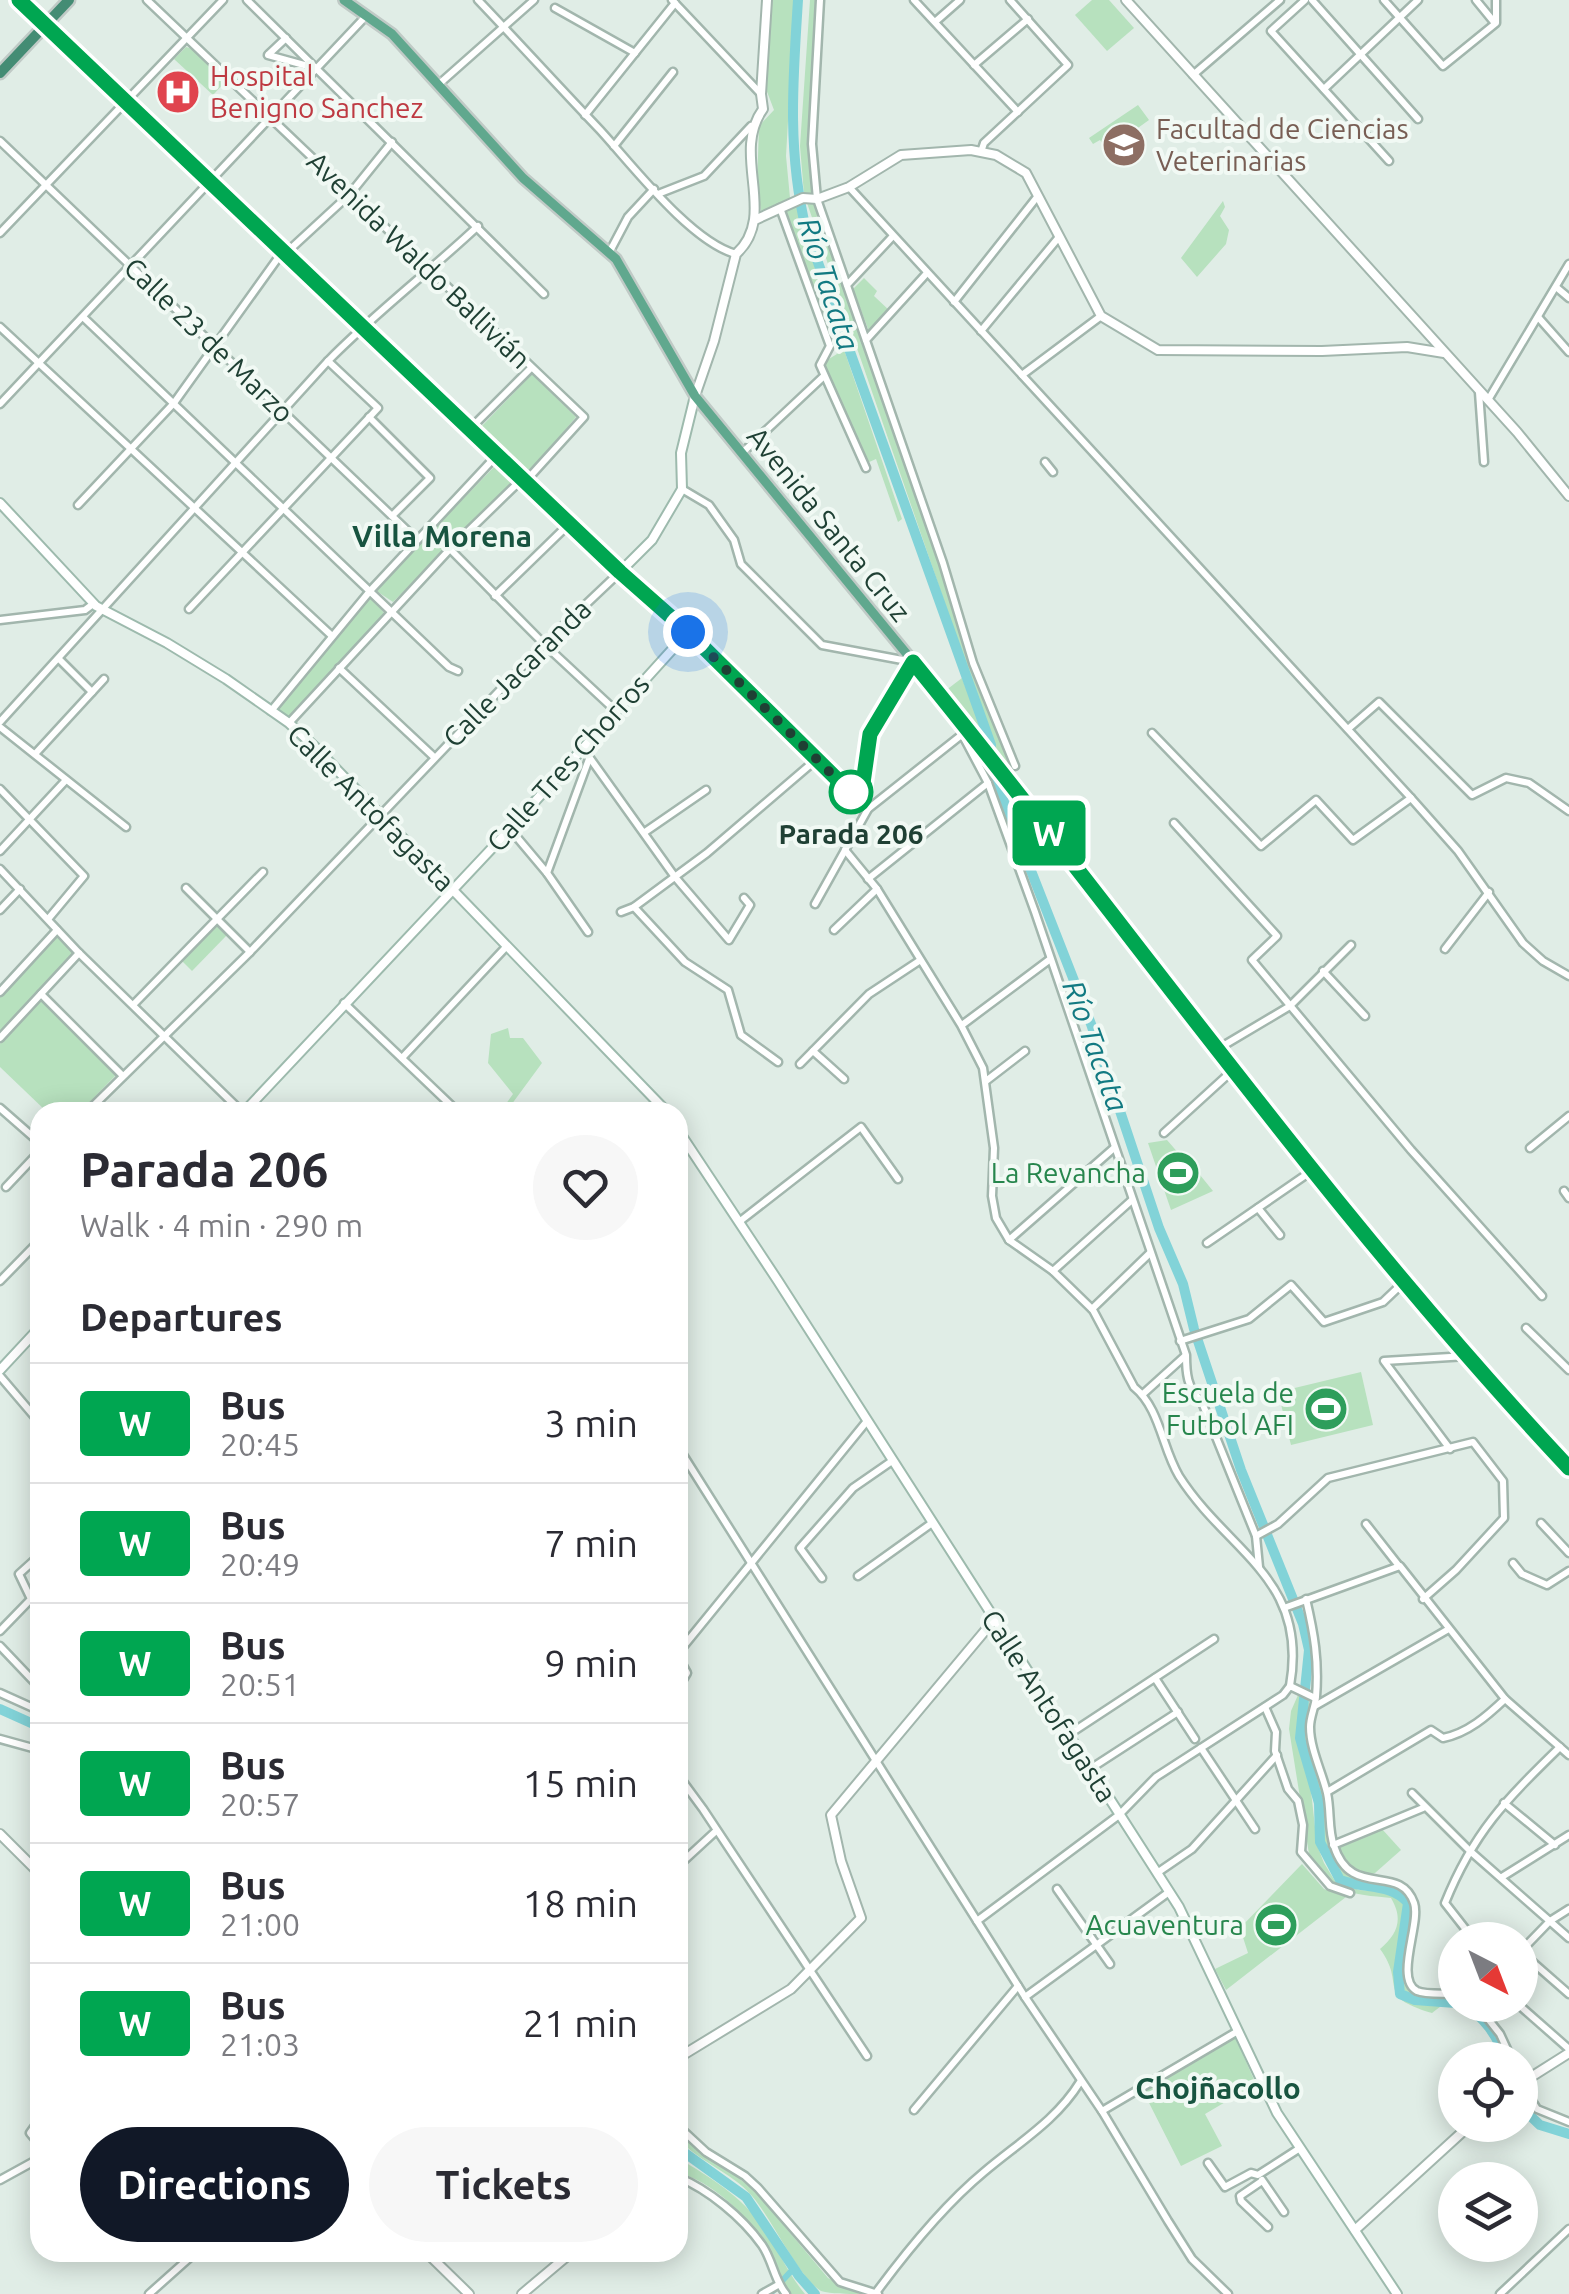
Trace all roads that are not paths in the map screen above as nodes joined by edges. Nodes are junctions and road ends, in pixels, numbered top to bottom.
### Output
1 (18, 0) edge
2 (70, 0) edge
3 (146, 0) edge
4 (223, 0) edge
5 (247, 0) edge
6 (344, 0) edge
7 (478, 0) edge
8 (534, 0) edge
9 (767, 0) edge
10 (820, 0) edge
11 (914, 0) edge
12 (960, 0) edge
13 (1010, 0) edge
14 (1126, 0) edge
15 (1280, 0) edge
16 (1308, 0) edge
17 (1384, 0) edge
18 (1418, 0) edge
19 (1476, 0) edge
20 (1496, 0) edge
21 (674, 2) edge
22 (555, 8) dead end
23 (367, 15) junction
24 (1400, 18) junction
25 (1028, 19) junction
26 (935, 22) junction
27 (1496, 23) junction
28 (44, 25) junction
29 (505, 28) junction
30 (187, 38) junction
31 (286, 38) junction
32 (636, 52) junction
33 (1362, 55) junction
34 (974, 64) junction
35 (316, 68) junction
36 (0, 72) edge
37 (673, 72) dead end
38 (1194, 75) junction
39 (437, 86) junction
40 (1324, 89) junction
41 (761, 94) junction
42 (126, 102) junction
43 (1018, 112) junction
44 (585, 114) junction
45 (270, 116) junction
46 (1418, 119) dead end
47 (751, 126) junction
48 (0, 141) edge
49 (392, 142) junction
50 (614, 146) junction
51 (981, 152) junction
52 (1390, 161) dead end
53 (210, 181) junction
54 (46, 186) junction
55 (848, 188) junction
56 (656, 191) junction
57 (350, 194) junction
58 (1037, 197) junction
59 (817, 199) junction
60 (779, 207) junction
61 (756, 219) junction
62 (478, 226) junction
63 (0, 233) edge
64 (894, 236) junction
65 (1058, 237) junction
66 (285, 252) junction
67 (609, 253) junction
68 (736, 254) junction
69 (1569, 264) edge
70 (130, 265) junction
71 (430, 271) junction
72 (927, 272) junction
73 (848, 285) junction
74 (1556, 286) junction
75 (544, 294) dead end
76 (1569, 298) edge
77 (954, 302) junction
78 (1101, 316) junction
79 (1538, 316) junction
80 (83, 318) junction
81 (362, 326) junction
82 (0, 327) edge
83 (980, 331) junction
84 (866, 340) junction
85 (215, 347) junction
86 (1569, 352) edge
87 (1444, 353) junction
88 (328, 360) junction
89 (39, 364) junction
90 (531, 368) junction
91 (824, 376) junction
92 (1022, 376) junction
93 (1479, 391) junction
94 (695, 396) junction
95 (1488, 400) junction
96 (0, 404) edge
97 (174, 404) junction
98 (282, 410) junction
99 (370, 417) junction
100 (470, 429) junction
101 (130, 449) junction
102 (742, 453) junction
103 (497, 455) junction
104 (331, 458) junction
105 (236, 461) junction
106 (1044, 462) dead end
107 (1484, 462) dead end
108 (866, 468) dead end
109 (1052, 472) dead end
110 (524, 480) junction
111 (682, 489) junction
112 (1569, 496) edge
113 (0, 503) edge
114 (78, 505) dead end
115 (284, 508) junction
116 (194, 510) junction
117 (392, 516) junction
118 (570, 524) junction
119 (417, 540) junction
120 (450, 549) junction
121 (242, 554) junction
122 (620, 572) junction
123 (370, 591) junction
124 (495, 596) junction
125 (93, 604) junction
126 (189, 609) dead end
127 (104, 610) junction
128 (391, 611) junction
129 (0, 620) edge
130 (688, 632) junction
131 (332, 636) junction
132 (544, 644) junction
133 (59, 659) junction
134 (913, 662) junction
135 (339, 668) junction
136 (458, 671) dead end
137 (104, 679) dead end
138 (92, 692) junction
139 (271, 711) junction
140 (618, 712) junction
141 (289, 723) junction
142 (0, 724) edge
143 (1348, 729) junction
144 (965, 732) junction
145 (1152, 734) dead end
146 (582, 747) junction
147 (35, 754) junction
148 (434, 757) junction
149 (590, 758) junction
150 (818, 758) junction
151 (1015, 766) dead end
152 (66, 780) junction
153 (988, 783) junction
154 (0, 790) edge
155 (706, 790) dead end
156 (856, 798) junction
157 (1411, 798) junction
158 (868, 809) junction
159 (1569, 811) edge
160 (379, 814) junction
161 (30, 820) junction
162 (1174, 823) dead end
163 (126, 827) dead end
164 (510, 829) junction
165 (645, 832) junction
166 (845, 850) junction
167 (0, 852) edge
168 (0, 869) edge
169 (263, 872) dead end
170 (547, 873) junction
171 (674, 877) junction
172 (868, 879) junction
173 (186, 888) dead end
174 (20, 889) junction
175 (451, 890) junction
176 (877, 890) junction
177 (1489, 892) junction
178 (744, 898) dead end
179 (815, 904) dead end
180 (634, 907) junction
181 (0, 910) edge
182 (621, 912) dead end
183 (49, 918) junction
184 (218, 921) junction
185 (57, 930) junction
186 (834, 930) dead end
187 (588, 932) dead end
188 (1351, 945) dead end
189 (506, 947) junction
190 (1446, 949) dead end
191 (79, 952) junction
192 (250, 952) junction
193 (1049, 960) junction
194 (919, 961) junction
195 (1323, 971) junction
196 (1569, 976) edge
197 (2, 986) edge
198 (41, 994) junction
199 (344, 1003) junction
200 (134, 1004) junction
201 (1290, 1006) junction
202 (1365, 1016) dead end
203 (962, 1025) junction
204 (164, 1036) junction
205 (0, 1038) edge
206 (1216, 1050) junction
207 (813, 1051) junction
208 (1025, 1051) dead end
209 (402, 1058) junction
210 (778, 1062) dead end
211 (800, 1064) dead end
212 (1232, 1071) junction
213 (123, 1076) junction
214 (844, 1079) dead end
215 (986, 1080) junction
216 (97, 1102) edge
217 (233, 1102) edge
218 (252, 1102) edge
219 (448, 1102) edge
220 (658, 1102) edge
221 (0, 1108) edge
222 (1569, 1116) edge
223 (1164, 1133) dead end
224 (30, 1134) edge
225 (688, 1146) edge
226 (1114, 1148) junction
227 (1530, 1148) dead end
228 (30, 1161) edge
229 (1313, 1170) junction
230 (898, 1179) dead end
231 (6, 1186) dead end
232 (1132, 1200) junction
233 (1258, 1208) junction
234 (739, 1222) junction
235 (1280, 1236) dead end
236 (1009, 1240) junction
237 (1208, 1243) dead end
238 (30, 1250) edge
239 (1150, 1253) junction
240 (1053, 1270) junction
241 (0, 1281) edge
242 (1404, 1282) junction
243 (1542, 1296) dead end
244 (1092, 1309) junction
245 (1526, 1328) dead end
246 (30, 1338) edge
247 (1180, 1341) junction
248 (1186, 1355) junction
249 (1467, 1356) junction
250 (1569, 1370) edge
251 (0, 1373) edge
252 (1142, 1394) junction
253 (30, 1410) edge
254 (867, 1421) junction
255 (1450, 1449) junction
256 (892, 1461) junction
257 (688, 1464) edge
258 (1568, 1465) edge
259 (932, 1523) junction
260 (1541, 1523) dead end
261 (1366, 1524) dead end
262 (1262, 1532) junction
263 (1569, 1554) edge
264 (1513, 1563) dead end
265 (30, 1564) edge
266 (751, 1564) junction
267 (1400, 1566) junction
268 (1259, 1568) junction
269 (1569, 1571) edge
270 (858, 1576) dead end
271 (822, 1578) dead end
272 (30, 1597) edge
273 (1423, 1598) junction
274 (1306, 1599) junction
275 (30, 1600) edge
276 (1290, 1606) junction
277 (994, 1620) junction
278 (1448, 1630) junction
279 (0, 1631) edge
280 (1214, 1639) dead end
281 (688, 1643) edge
282 (0, 1646) edge
283 (30, 1678) edge
284 (1155, 1678) junction
285 (1290, 1686) junction
286 (0, 1692) edge
287 (1505, 1699) junction
288 (1314, 1700) junction
289 (1265, 1706) junction
290 (30, 1707) edge
291 (1178, 1712) junction
292 (1068, 1735) junction
293 (1195, 1739) dead end
294 (0, 1740) edge
295 (1560, 1747) junction
296 (30, 1748) edge
297 (1201, 1748) junction
298 (1276, 1755) junction
299 (1569, 1755) edge
300 (876, 1761) junction
301 (1090, 1769) junction
302 (688, 1790) edge
303 (1327, 1792) junction
304 (1412, 1794) dead end
305 (1236, 1800) junction
306 (1504, 1803) junction
307 (1423, 1808) junction
308 (1119, 1815) junction
309 (1255, 1829) dead end
310 (716, 1831) junction
311 (0, 1834) edge
312 (1569, 1835) edge
313 (1333, 1844) junction
314 (1555, 1845) junction
315 (1470, 1851) junction
316 (688, 1857) edge
317 (30, 1864) edge
318 (1157, 1873) junction
319 (1502, 1877) junction
320 (1056, 1889) dead end
321 (1169, 1892) junction
322 (1350, 1892) dead end
323 (1569, 1909) edge
324 (977, 1921) junction
325 (1550, 1921) junction
326 (1460, 1922) edge
327 (1538, 1933) edge
328 (1569, 1938) edge
329 (1098, 1944) junction
330 (1110, 1964) dead end
331 (1538, 1967) edge
332 (809, 1972) junction
333 (1018, 1986) junction
334 (1438, 1993) edge
335 (1569, 1994) edge
336 (1025, 1997) junction
337 (1537, 2022) edge
338 (1238, 2031) junction
339 (1569, 2051) edge
340 (688, 2052) edge
341 (867, 2056) dead end
342 (1538, 2071) edge
343 (1080, 2082) junction
344 (914, 2110) dead end
345 (1538, 2110) edge
346 (1102, 2111) junction
347 (1569, 2114) edge
348 (1566, 2121) edge
349 (688, 2135) edge
350 (1451, 2142) edge
351 (1300, 2148) junction
352 (1208, 2163) dead end
353 (30, 2164) edge
354 (1260, 2178) junction
355 (0, 2180) edge
356 (688, 2181) edge
357 (1284, 2212) dead end
358 (1268, 2227) dead end
359 (1355, 2230) junction
360 (1569, 2230) edge
361 (185, 2262) edge
362 (436, 2262) edge
363 (560, 2262) edge
364 (778, 2285) junction
365 (149, 2294) edge
366 (469, 2294) edge
367 (522, 2294) edge
368 (762, 2294) edge
369 (786, 2294) edge
370 (877, 2294) edge
371 (1228, 2294) edge
372 (1398, 2294) edge
373 (1500, 2294) edge

1 - 28 street
2 - 28 highway
3 - 30 street, Avenida Waldo Ballivián
4 - 30 street
5 - 31 street
6 - 23 main road, Avenida Santa Cruz
7 - 29 street
8 - 29 street
9 - 41 main road
10 - 59 street
11 - 26 street
12 - 26 street
13 - 25 street
14 - 38 main road
15 - 38 street
16 - 33 street
16 - 40 street
17 - 24 street
18 - 24 street
19 - 27 street
20 - 27 street
21 - 32 street
21 - 41 street
22 - 32 street
23 - 35 street
23 - 39 main road, Avenida Santa Cruz
24 - 27 street
24 - 33 street
25 - 34 street
25 - 43 street
26 - 34 street
28 - 36 highway
28 - 42 street
29 - 39 street
29 - 44 street
30 - 42 street
30 - 45 street, Avenida Waldo Ballivián
31 - 35 street
31 - 35 street
32 - 44 street
33 - 40 street
33 - 46 street
34 - 43 street
35 - 45 street
35 - 49 street
37 - 50 street
38 - 87 main road
39 - 67 main road, Avenida Santa Cruz
40 - 52 street
41 - 47 main road
42 - 53 street
42 - 54 street
43 - 51 street
44 - 50 street
45 - 53 street
45 - 57 street, Avenida Waldo Ballivián
47 - 56 street
47 - 61 main road
48 - 54 street, Calle 23 de Marzo
49 - 57 street
49 - 62 street
50 - 56 street
51 - 55 main road
51 - 58 main road
53 - 66 street
53 - 70 street
54 - 63 street
54 - 70 street, Calle 23 de Marzo
55 - 59 main road
55 - 64 street
56 - 67 street
56 - 68 street
57 - 66 street
57 - 71 street, Avenida Waldo Ballivián
58 - 65 main road
58 - 77 street
59 - 60 main road
59 - 73 street
60 - 61 main road
60 - 91 street
61 - 68 main road, Calle Jacaranda
62 - 71 street
62 - 75 street
64 - 72 street
64 - 73 street
65 - 78 main road
65 - 83 street
66 - 81 street
66 - 85 street
67 - 94 main road, Avenida Santa Cruz
68 - 94 main road, Calle Jacaranda
69 - 74 street
70 - 80 street
70 - 85 street, Calle 23 de Marzo
71 - 81 street
71 - 90 street, Avenida Waldo Ballivián
72 - 77 street
72 - 84 street
73 - 84 street
74 - 76 street
74 - 79 street
77 - 83 street
78 - 87 main road
78 - 92 street
79 - 86 street
79 - 95 street
80 - 89 street
80 - 97 street
81 - 88 street
81 - 100 street
82 - 89 street
83 - 92 street
84 - 151 street
85 - 97 street
85 - 98 street, Calle 23 de Marzo
87 - 93 main road
88 - 98 street
88 - 99 street
89 - 96 street
89 - 101 street
90 - 100 street
90 - 110 street, Avenida Waldo Ballivián
91 - 102 street
91 - 108 street
92 - 143 street
93 - 95 main road
93 - 107 street
94 - 102 main road, Avenida Santa Cruz
94 - 111 main road, Calle Jacaranda
95 - 112 main road
97 - 101 street
97 - 105 street
98 - 104 street, Calle 23 de Marzo
98 - 105 street
99 - 104 street
99 - 117 street
100 - 103 street
101 - 114 street
101 - 116 street
102 - 134 main road, Avenida Santa Cruz
103 - 110 street
103 - 119 street
104 - 115 street
104 - 117 street, Calle 23 de Marzo
105 - 115 street
105 - 116 street
106 - 109 street
110 - 118 street
110 - 120 street
111 - 122 main road, Calle Jacaranda
111 - 134 street
113 - 125 main road, Calle Antofagasta
115 - 121 street
115 - 123 street
116 - 121 street
116 - 127 street
117 - 119 street, Calle 23 de Marzo
118 - 122 street
118 - 124 street
119 - 123 street
120 - 124 street
120 - 128 street
121 - 126 street
121 - 131 street
122 - 130 main road
122 - 132 street, Calle Jacaranda
123 - 128 street
123 - 131 street
124 - 132 street
125 - 127 main road, Calle Antofagasta
125 - 129 street
127 - 133 street
127 - 139 main road, Calle Antofagasta
128 - 135 street
128 - 136 street
130 - 140 main road, Calle Tres Chorros
130 - 150 street
131 - 139 street
132 - 140 street
132 - 148 street, Calle Jacaranda
133 - 138 street
133 - 142 street
134 - 144 main road, Avenida Santa Cruz
134 - 156 street
135 - 141 street
135 - 148 street
137 - 138 street
138 - 147 street
139 - 141 main road, Calle Antofagasta
140 - 146 main road, Calle Tres Chorros
141 - 160 main road, Calle Antofagasta
142 - 147 street
143 - 157 street
143 - 159 street
144 - 153 street
144 - 158 street
144 - 206 main road, Avenida Santa Cruz
145 - 157 street
146 - 149 street
146 - 164 main road, Calle Tres Chorros
147 - 152 street
148 - 160 street, Calle Jacaranda
149 - 165 street
149 - 170 street
150 - 156 street
150 - 171 street
152 - 161 street
152 - 163 street
153 - 172 street
153 - 193 street
154 - 161 street
155 - 165 street
156 - 158 street
157 - 177 street
158 - 166 street
160 - 175 main road, Calle Antofagasta
160 - 192 street, Calle Jacaranda
161 - 167 street
161 - 183 street
162 - 201 street
164 - 170 street
164 - 175 main road, Calle Tres Chorros
165 - 171 street
166 - 172 street
166 - 179 street
168 - 174 street
169 - 184 street
170 - 187 street
171 - 178 street
171 - 180 street
172 - 176 street
173 - 184 street
174 - 181 street
174 - 183 street
175 - 189 main road, Calle Antofagasta
175 - 199 main road, Calle Tres Chorros
176 - 186 street
176 - 194 street
177 - 190 street
177 - 196 street
180 - 182 street
180 - 210 street
183 - 185 street
184 - 192 street
184 - 200 street
185 - 191 street
185 - 197 street
188 - 195 street
189 - 209 street
189 - 220 main road, Calle Antofagasta
191 - 198 street
191 - 200 street
192 - 204 street, Calle Jacaranda
193 - 203 street
193 - 226 street
194 - 203 street
194 - 207 street
195 - 201 street
195 - 202 street
198 - 205 street
198 - 213 street
199 - 209 street
199 - 218 main road, Calle Tres Chorros
200 - 204 street
201 - 206 street
201 - 243 street
203 - 215 street
204 - 213 street, Calle Jacaranda
204 - 217 street
206 - 212 main road, Avenida Santa Cruz
207 - 211 street
207 - 214 street
208 - 215 street
209 - 219 street
212 - 223 street
212 - 229 main road, Avenida Santa Cruz
213 - 216 street, Calle Jacaranda
215 - 236 street
221 - 224 street
222 - 227 street
225 - 234 main road, Calle Antofagasta
226 - 232 street
226 - 236 street
228 - 231 street
229 - 233 street
229 - 242 main road, Avenida Santa Cruz
230 - 234 street
232 - 239 street
232 - 240 street
233 - 235 street
233 - 237 street
234 - 254 main road, Calle Antofagasta
236 - 240 street
238 - 241 street
239 - 244 street
239 - 247 street
240 - 244 street
242 - 247 street
242 - 249 main road, Avenida Santa Cruz
244 - 252 street
245 - 250 street
246 - 251 main road
247 - 248 street
248 - 252 street
248 - 262 street
249 - 255 street
249 - 258 main road, Avenida Santa Cruz
251 - 253 street
252 - 268 street
254 - 256 main road, Calle Antofagasta
254 - 266 street
255 - 262 street
255 - 273 street
256 - 259 main road, Calle Antofagasta
256 - 271 street
257 - 266 street
259 - 270 street
259 - 277 main road, Calle Antofagasta
260 - 263 street
261 - 267 street
262 - 268 street
264 - 269 street
265 - 272 street
266 - 281 street
266 - 300 street
267 - 273 street
267 - 274 street
268 - 276 street
273 - 278 street
274 - 276 street
274 - 288 street
275 - 279 street
276 - 285 street
277 - 292 main road, Calle Antofagasta
277 - 300 main road
278 - 287 street
278 - 288 street
280 - 284 street
282 - 283 street
284 - 291 street
284 - 292 street
285 - 288 street
285 - 289 street
286 - 290 street
287 - 295 street
287 - 303 street
288 - 303 street
289 - 297 street
289 - 298 street
291 - 293 street
291 - 301 street
292 - 301 main road, Calle Antofagasta
294 - 296 street
295 - 299 street
295 - 306 street
297 - 305 street
297 - 308 street
298 - 305 street
298 - 322 street
300 - 324 street
300 - 332 main road
301 - 308 main road, Calle Antofagasta
302 - 310 street
303 - 313 street
304 - 307 street
305 - 309 street
305 - 318 street
306 - 314 street
306 - 315 street
307 - 313 street
307 - 315 street
308 - 318 main road, Calle Antofagasta
308 - 324 street
310 - 316 street
310 - 332 street
311 - 317 main road
312 - 314 street
313 - 334 street
314 - 319 street
315 - 319 street
315 - 326 street
318 - 321 main road, Calle Antofagasta
319 - 325 street
320 - 329 street
321 - 329 street
321 - 338 main road, Calle Antofagasta
323 - 325 street
324 - 333 street
325 - 327 street
325 - 328 street
329 - 330 street
329 - 336 street
331 - 335 street
332 - 340 main road
332 - 341 street
333 - 336 street
333 - 344 street
336 - 343 street
337 - 339 street
338 - 346 street
338 - 351 main road, Calle Antofagasta
339 - 342 main road
343 - 346 street
343 - 370 street
345 - 348 street
346 - 371 street
347 - 348 street
349 - 370 street
350 - 359 main road
351 - 354 street
351 - 359 main road, Calle Antofagasta
352 - 354 street
353 - 355 street
354 - 357 street
354 - 358 street
356 - 364 street
359 - 372 main road, Calle Antofagasta
360 - 373 street
361 - 365 street
362 - 366 main road
363 - 367 main road
364 - 368 street
364 - 369 street

